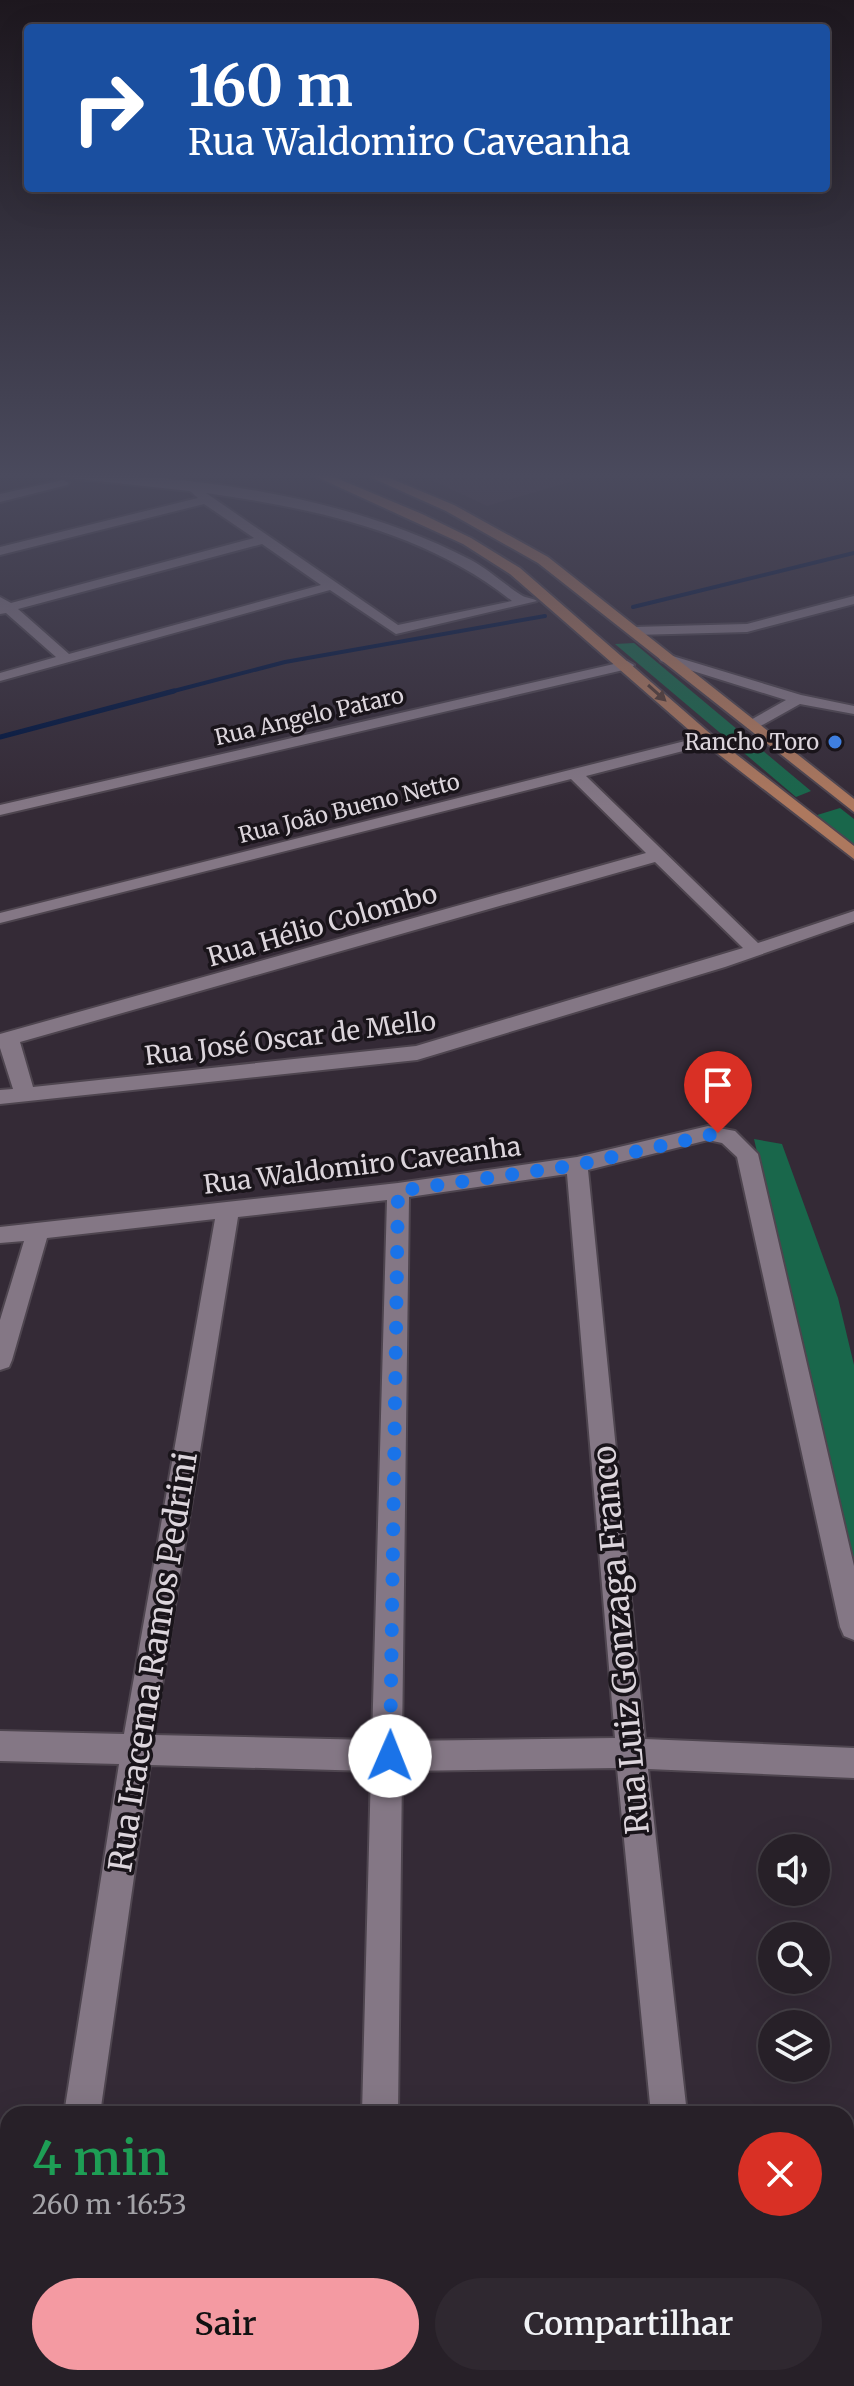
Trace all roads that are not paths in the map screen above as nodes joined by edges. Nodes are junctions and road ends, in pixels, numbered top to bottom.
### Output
1 (92, 583) edge
2 (327, 583) edge
3 (494, 583) edge
4 (527, 583) edge
5 (573, 583) edge
6 (331, 586) junction
7 (547, 598) junction
8 (854, 600) edge
9 (523, 603) junction
10 (3, 606) edge
11 (586, 631) junction
12 (638, 634) junction
13 (666, 658) junction
14 (67, 659) junction
15 (627, 665) junction
16 (0, 677) edge
17 (798, 699) junction
18 (854, 710) edge
19 (752, 725) junction
20 (709, 740) junction
21 (575, 774) junction
22 (852, 806) edge
23 (0, 810) edge
24 (805, 815) junction
25 (854, 854) edge
26 (656, 856) junction
27 (854, 916) edge
28 (0, 918) edge
29 (756, 951) junction
30 (4, 1040) edge
31 (25, 1095) junction
32 (0, 1097) edge
33 (577, 1165) junction
34 (398, 1191) junction
35 (228, 1211) junction
36 (38, 1231) junction
37 (0, 1235) edge
38 (0, 1360) edge
39 (854, 1627) edge
40 (0, 1746) edge
41 (137, 1748) junction
42 (631, 1753) junction
43 (390, 1756) junction
44 (854, 1763) edge
45 (83, 2106) edge
46 (380, 2106) edge
47 (668, 2106) edge

1 - 10 street
2 - 6 street
3 - 9 street
4 - 7 main road
5 - 12 main road
6 - 9 street
6 - 14 street
7 - 9 street
7 - 11 main road
8 - 12 street
10 - 14 street
11 - 12 main road
11 - 15 main road
12 - 13 main road
13 - 17 street
13 - 19 main road
14 - 16 street
15 -> 20 main road
15 - 23 street, Rua Angelo Pataro
17 - 18 street
17 - 19 street
19 - 22 main road
20 - 21 street, Rua João Bueno Netto
20 - 24 main road
21 - 26 street
21 - 28 street, Rua João Bueno Netto
22 - 24 main road
24 - 25 main road
26 - 29 street
26 - 30 street, Rua Hélio Colombo
27 - 29 street, Rua José Oscar de Mello
29 - 31 street, Rua José Oscar de Mello
30 - 31 street
31 - 32 street, Rua José Oscar de Mello
33 - 34 street, Rua Waldomiro Caveanha
33 - 39 street, Rua Waldomiro Caveanha
33 - 42 street, Rua Luiz Gonzaga Franco
34 - 35 street, Rua Waldomiro Caveanha
34 - 43 street
35 - 36 street, Rua Waldomiro Caveanha
35 - 41 street, Rua Iracema Ramos Pedrini
36 - 37 street, Rua Waldomiro Caveanha
36 - 38 street
40 - 41 street
41 - 43 street
41 - 45 street, Rua Iracema Ramos Pedrini
42 - 43 street
42 - 44 street
42 - 47 street, Rua Luiz Gonzaga Franco
43 - 46 street

